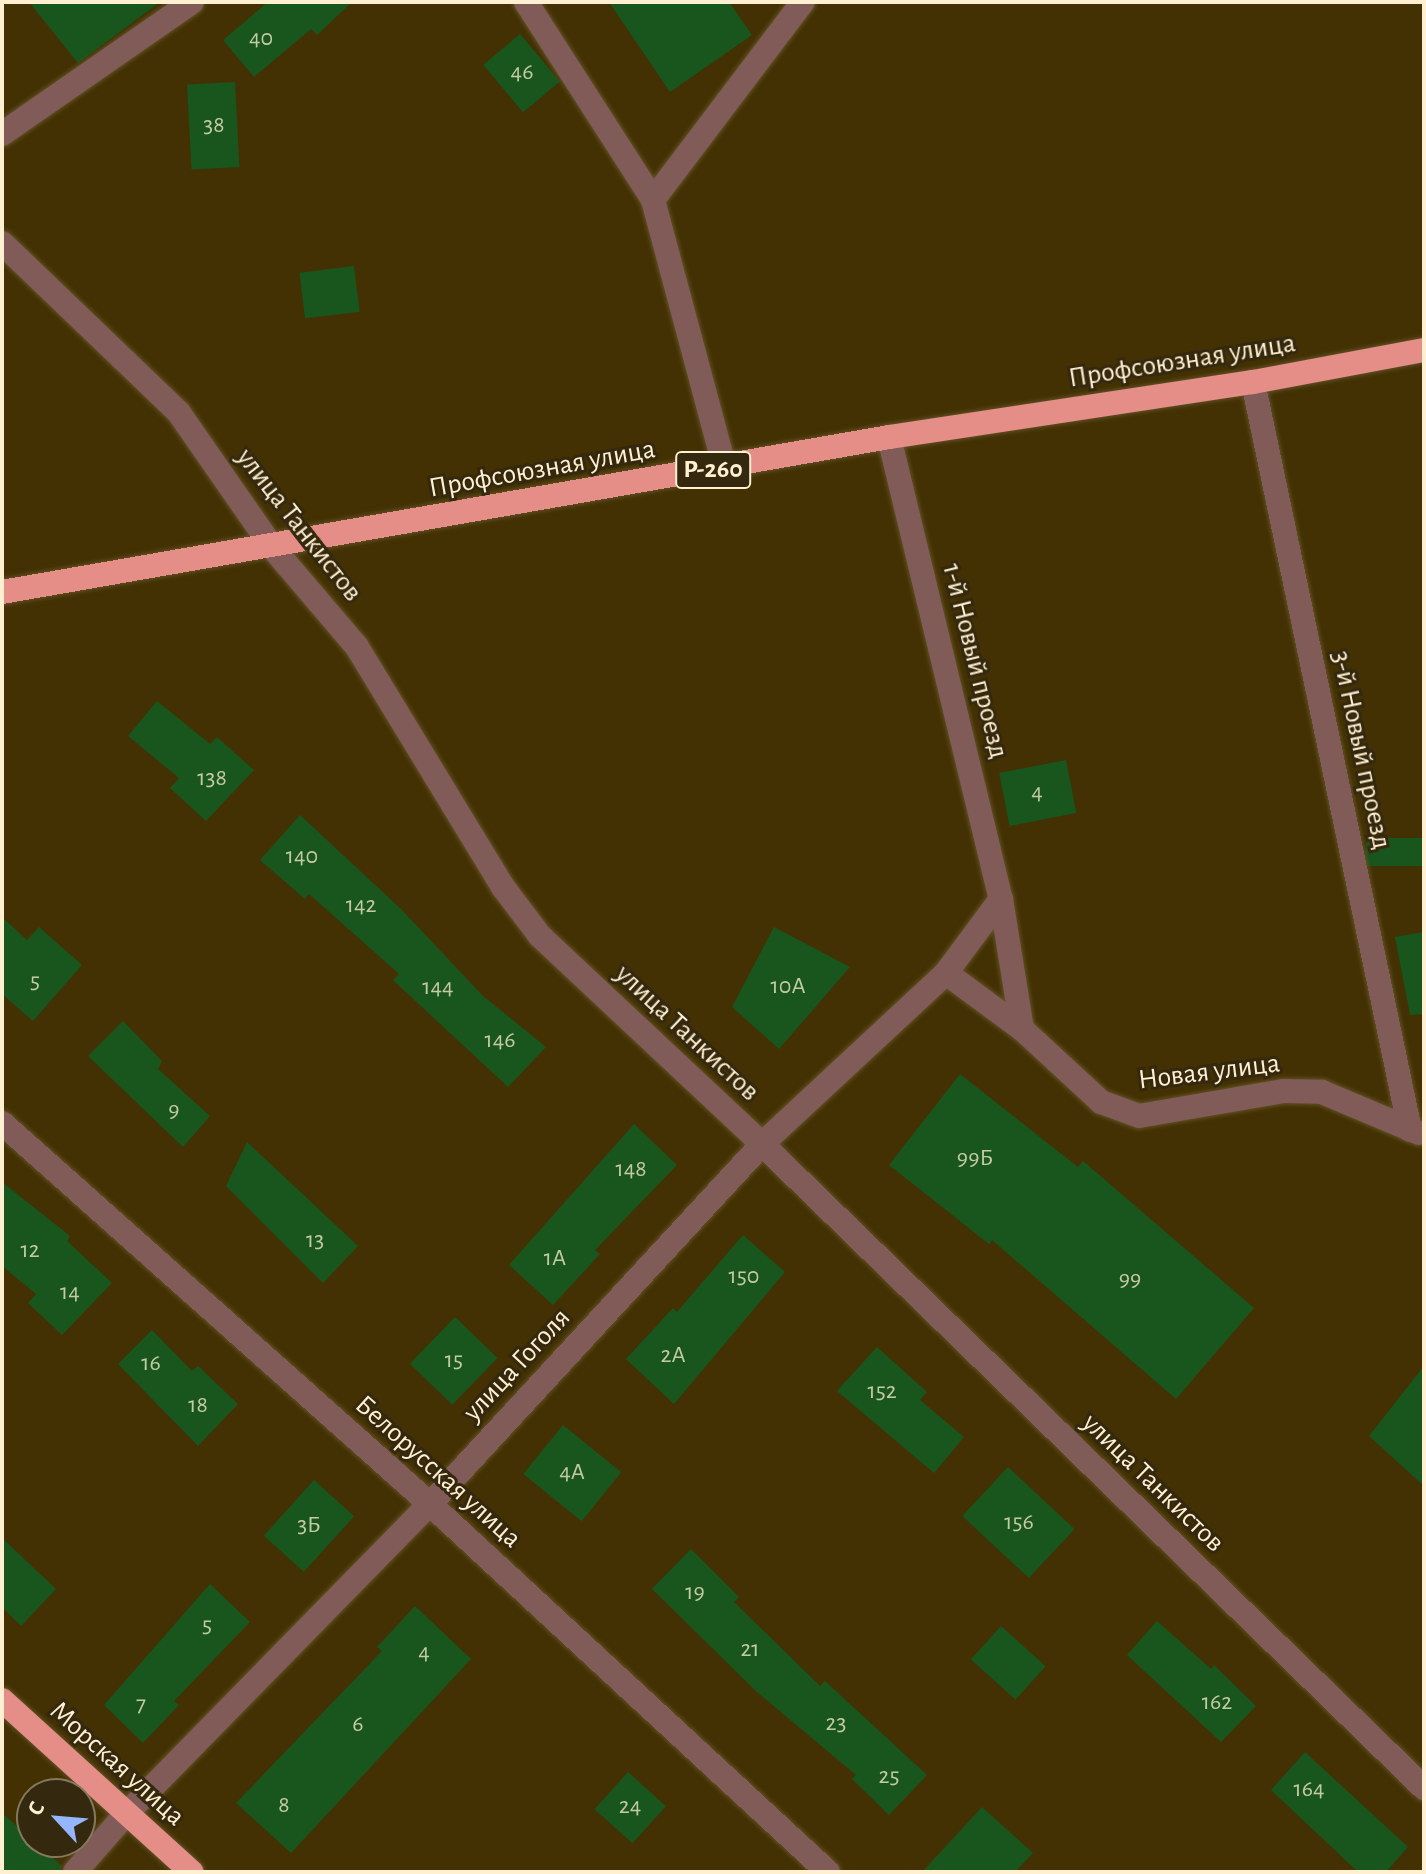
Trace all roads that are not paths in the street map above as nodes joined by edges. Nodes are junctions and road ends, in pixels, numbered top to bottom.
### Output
1 (192, 2) edge
2 (526, 2) edge
3 (803, 2) edge
4 (2, 134) edge
5 (653, 200) junction
6 (2, 243) edge
7 (1424, 350) edge
8 (1253, 382) junction
9 (889, 437) junction
10 (725, 468) junction
11 (272, 547) junction
12 (2, 592) edge
13 (1001, 899) junction
14 (946, 973) junction
15 (1022, 1029) junction
16 (2, 1123) edge
17 (1417, 1133) edge
18 (762, 1144) junction
19 (430, 1504) junction
20 (2, 1700) edge
21 (1424, 1788) edge
22 (126, 1814) junction
23 (75, 1872) edge
24 (192, 1872) edge
25 (828, 1872) edge

1 - 4 street
2 - 5 street
3 - 5 street
5 - 10 street
6 - 11 street, улица Танкистов
7 - 8 highway, Профсоюзная улица / Р-260
8 - 9 highway, Профсоюзная улица / Р-260
8 - 17 street, 3-й Новый проезд
9 - 10 highway, Профсоюзная улица / Р-260
9 - 13 street, 1-й Новый проезд
10 - 11 highway, Профсоюзная улица / Р-260
11 - 12 highway, Профсоюзная улица / Р-260
11 - 18 street, улица Танкистов
13 - 14 street, улица Гоголя
13 - 15 street
14 - 15 street, Новая улица
14 - 18 street, улица Гоголя
15 - 17 street, Новая улица
16 - 19 street, Белорусская улица
18 - 19 street, улица Гоголя
18 - 21 street, улица Танкистов
19 - 22 street, улица Гоголя
19 - 25 street, Белорусская улица
20 - 22 highway, Морская улица
22 - 23 street, улица Гоголя
22 - 24 highway, Морская улица

